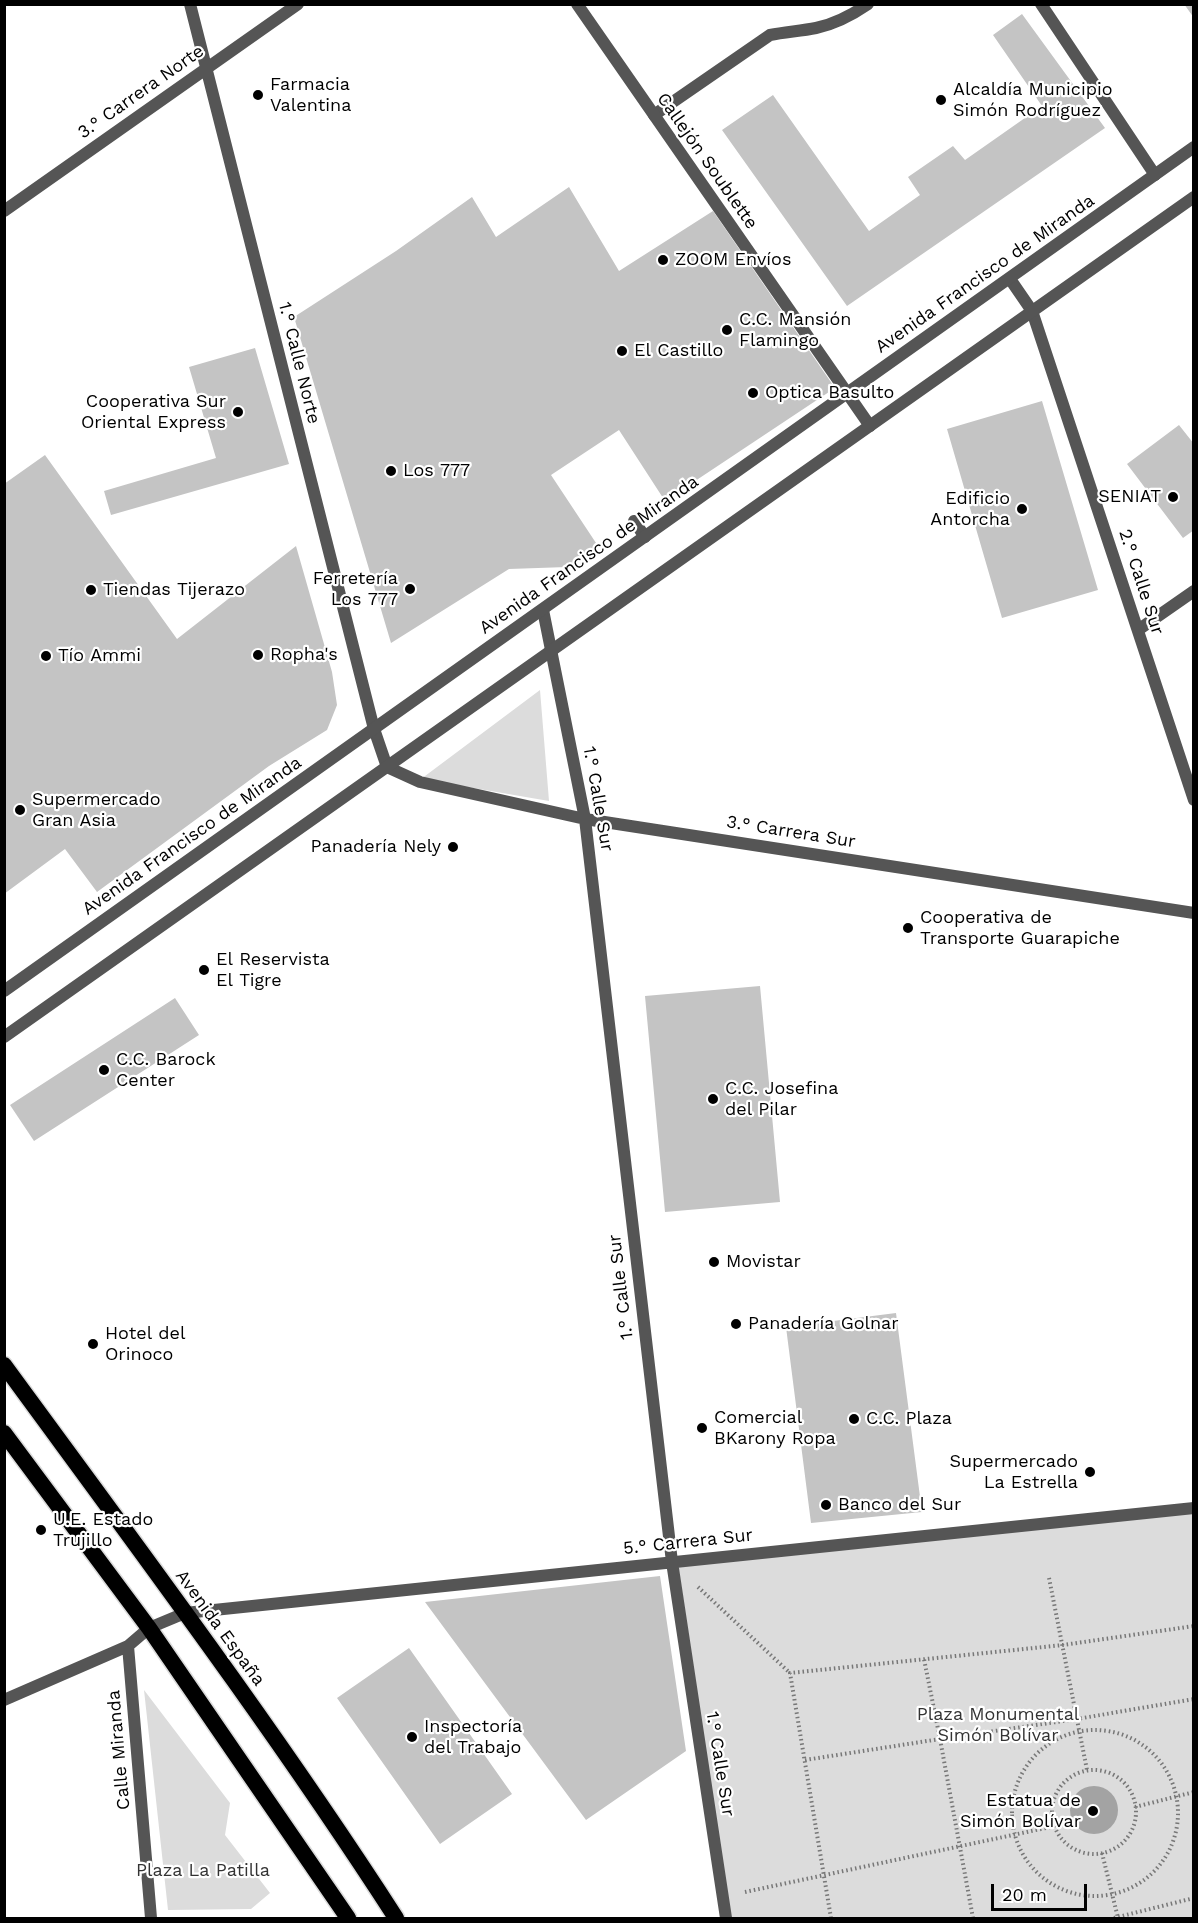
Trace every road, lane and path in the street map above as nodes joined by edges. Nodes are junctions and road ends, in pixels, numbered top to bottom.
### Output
1 (190, 4) edge
2 (298, 4) edge
3 (577, 4) edge
4 (868, 4) edge
5 (1041, 4) edge
6 (206, 69) junction
7 (654, 115) junction
8 (1194, 147) edge
9 (1155, 175) junction
10 (1194, 197) edge
11 (4, 210) edge
12 (1010, 279) junction
13 (1032, 311) junction
14 (848, 393) junction
15 (870, 426) junction
16 (634, 521) dead end
17 (645, 537) junction
18 (1194, 591) edge
19 (543, 610) junction
20 (1138, 630) junction
21 (551, 651) junction
22 (374, 729) junction
23 (387, 767) junction
24 (1194, 800) edge
25 (585, 819) junction
26 (1194, 913) edge
27 (4, 991) edge
28 (4, 1037) edge
29 (4, 1365) edge
30 (4, 1433) edge
31 (1194, 1508) edge
32 (672, 1562) junction
33 (1049, 1578) dead end
34 (185, 1613) junction
35 (1194, 1626) edge
36 (149, 1628) junction
37 (1063, 1645) junction
38 (128, 1646) junction
39 (924, 1659) junction
40 (790, 1673) junction
41 (1194, 1698) edge
42 (4, 1700) edge
43 (1077, 1719) junction
44 (1080, 1732) junction
45 (940, 1739) junction
46 (804, 1760) junction
47 (1087, 1770) junction
48 (1194, 1792) edge
49 (1177, 1796) junction
50 (1136, 1808) junction
51 (1055, 1826) junction
52 (1014, 1835) junction
53 (959, 1847) junction
54 (1102, 1853) junction
55 (824, 1876) junction
56 (1112, 1893) junction
57 (722, 1896) junction
58 (1194, 1898) edge
59 (151, 1918) edge
60 (348, 1918) edge
61 (396, 1918) edge
62 (726, 1918) edge
63 (831, 1918) edge
64 (973, 1918) edge
65 (1116, 1918) edge

1 - 6 street, 1.° Calle Norte
2 - 6 street, 3.° Carrera Norte
3 - 7 street, Callejón Soublette
4 - 7 street
5 - 9 street
6 - 11 street, 3.° Carrera Norte
6 - 22 street, 1.° Calle Norte
7 - 14 street, Callejón Soublette
8 - 9 street, Avenida Francisco de Miranda
9 - 12 street, Avenida Francisco de Miranda
10 - 13 street
12 - 13 street, 2.° Calle Sur
12 - 14 street, Avenida Francisco de Miranda
13 - 15 street
13 - 20 street, 2.° Calle Sur
14 - 15 street, Callejón Soublette
14 - 17 street, Avenida Francisco de Miranda
15 - 21 street
16 - 17 street
17 - 19 street, Avenida Francisco de Miranda
18 - 20 street
19 - 21 street, 1.° Calle Sur
19 - 22 street, Avenida Francisco de Miranda
20 - 24 street, 2.° Calle Sur
21 - 23 street
21 - 25 street, 1.° Calle Sur
22 - 23 street, 1.° Calle Norte
22 - 27 street, Avenida Francisco de Miranda
23 - 25 street, 3.° Carrera Sur
23 - 28 street
25 - 26 street, 3.° Carrera Sur
25 - 32 street, 1.° Calle Sur
29 - 34 highway, Avenida España
30 - 36 highway
31 - 32 street, 5.° Carrera Sur
32 - 34 street, 5.° Carrera Sur
32 - 40 path
32 - 57 street, 1.° Calle Sur
33 - 37 path
34 - 36 street
34 - 61 highway, Avenida España
35 - 37 path
36 - 38 street
36 - 60 highway
37 - 39 path
37 - 43 path
38 - 42 street
38 - 59 street, Calle Miranda
39 - 40 path
39 - 45 path
40 - 46 path
41 - 43 path
43 - 44 path
43 - 45 path
44 - 47 path
44 - 49 path
44 - 52 path
45 - 46 path
45 - 53 path
46 - 55 path
47 - 50 path
47 - 51 path
48 - 49 path
49 - 50 path
49 - 56 path
50 - 54 path
51 - 52 path
51 - 54 path
52 - 53 path
52 - 56 path
53 - 55 path
53 - 64 path
54 - 56 path
55 - 57 path
55 - 63 path
56 - 65 path
57 - 62 street, 1.° Calle Sur
58 - 65 path

